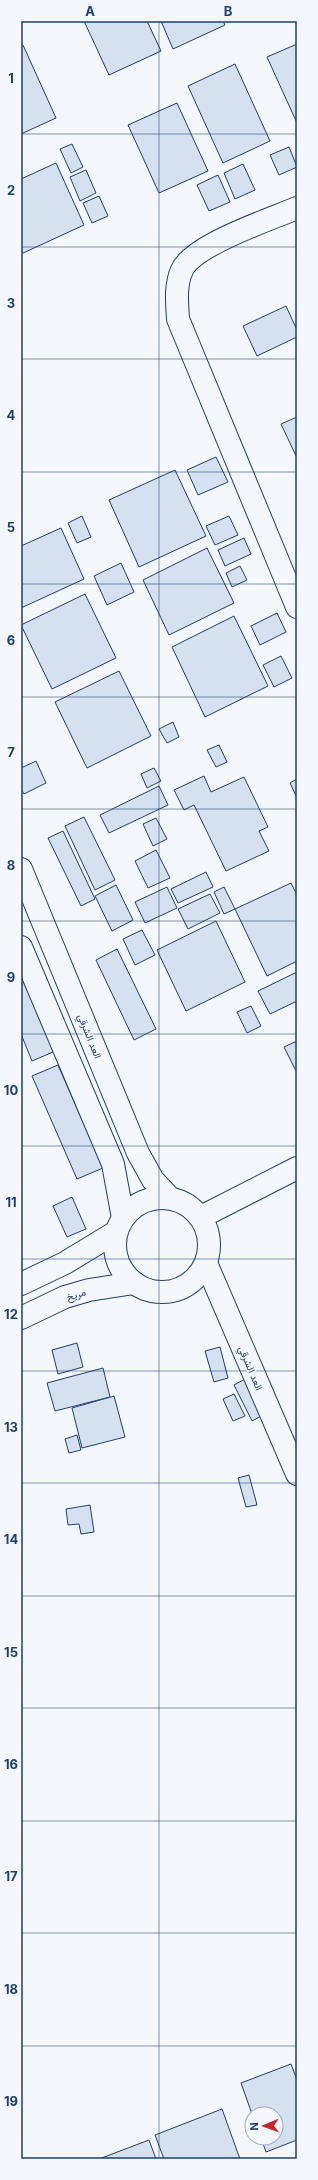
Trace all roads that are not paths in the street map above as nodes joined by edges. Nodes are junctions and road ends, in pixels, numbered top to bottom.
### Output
1 (297, 208) edge
2 (297, 607) edge
3 (21, 869) edge
4 (21, 947) edge
5 (297, 1168) edge
6 (169, 1197) junction
7 (201, 1217) junction
8 (120, 1225) junction
9 (206, 1263) junction
10 (134, 1283) junction
11 (21, 1284) edge
12 (21, 1318) edge
13 (297, 1474) edge

1 - 2 street
3 - 6 street, العد الشرقي
4 - 8 street
5 - 7 street
6 - 7 street
6 - 8 street
7 - 9 street
8 - 10 street
8 - 11 street
9 - 10 street
9 - 13 street, العد الشرقي
10 - 12 street, مريخ

